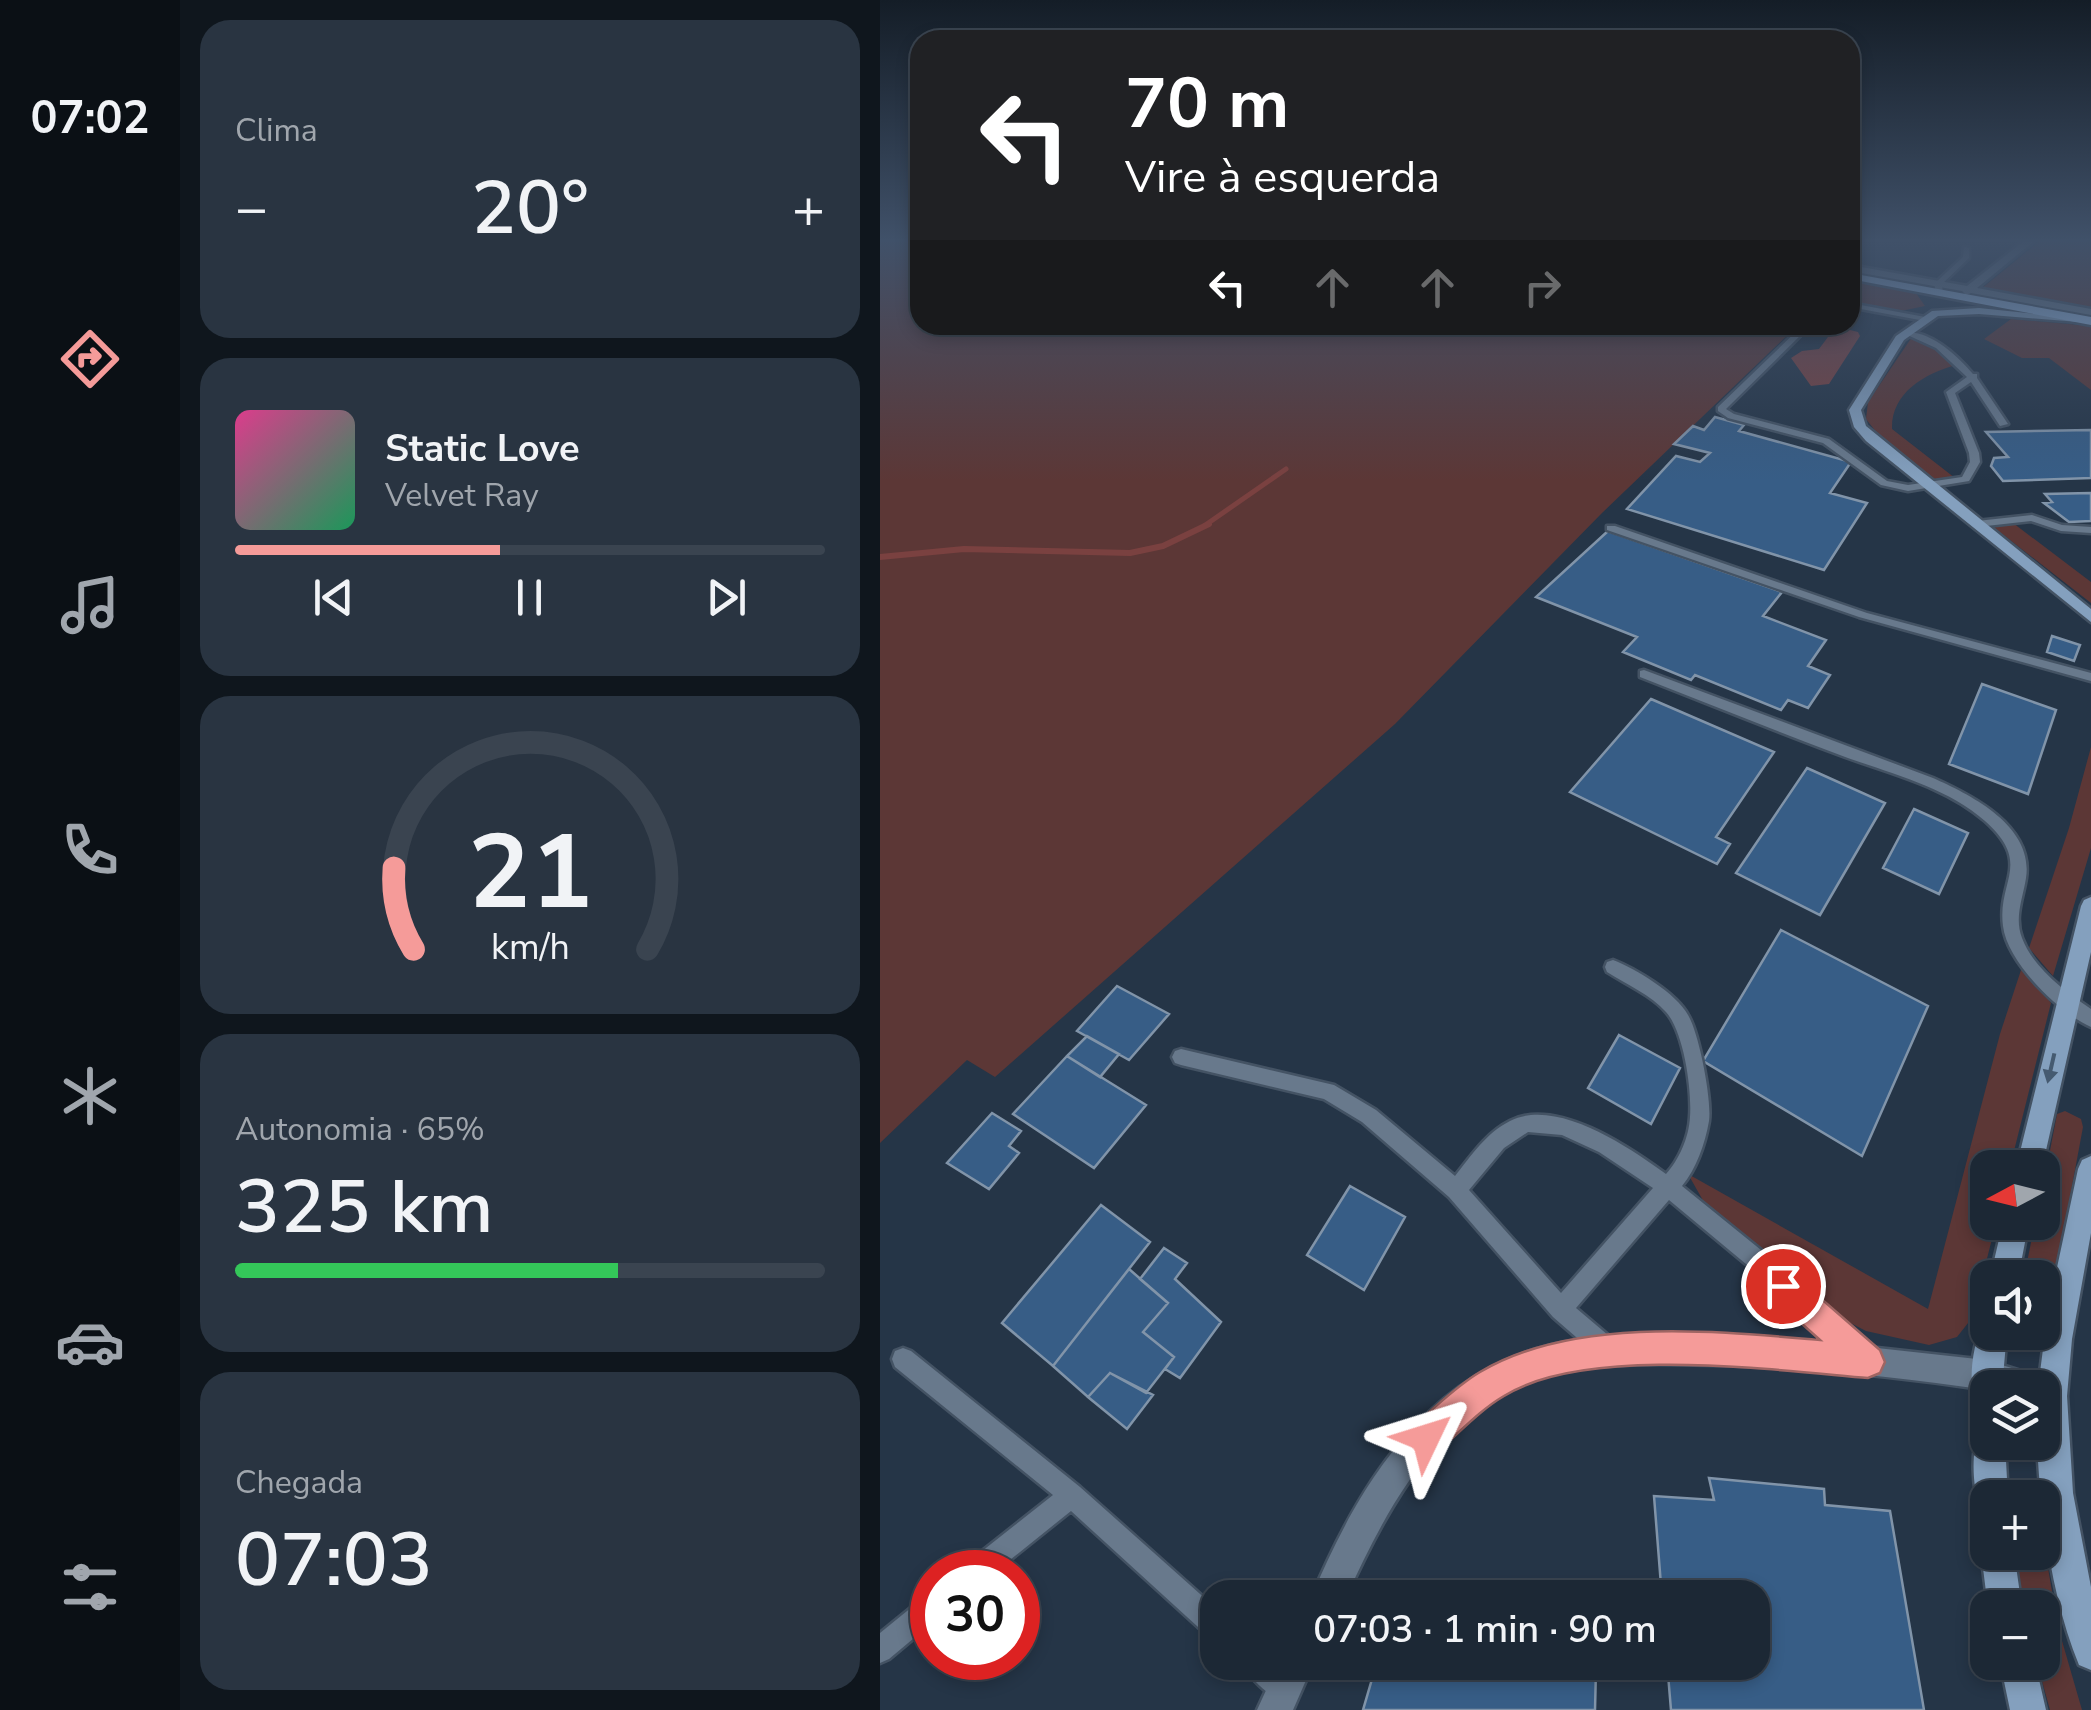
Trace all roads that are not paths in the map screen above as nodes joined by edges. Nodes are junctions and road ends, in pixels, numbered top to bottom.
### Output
1 (1923, 321) edge
2 (1907, 333) junction
3 (1797, 335) edge
4 (1974, 376) junction
5 (2004, 424) dead end
6 (1928, 485) junction
7 (1977, 524) junction
8 (1612, 528) dead end
9 (2091, 530) edge
10 (2091, 614) edge
11 (1644, 674) dead end
12 (2091, 677) edge
13 (2091, 906) edge
14 (1614, 967) dead end
15 (2066, 1003) junction
16 (2091, 1019) edge
17 (1181, 1057) dead end
18 (2032, 1150) edge
19 (2091, 1168) edge
20 (1670, 1186) junction
21 (1456, 1190) junction
22 (1561, 1309) junction
23 (1610, 1352) junction
24 (904, 1359) dead end
25 (1868, 1362) junction
26 (2046, 1370) edge
27 (1970, 1383) edge
28 (2052, 1460) edge
29 (1072, 1495) junction
30 (1003, 1550) edge
31 (1336, 1580) edge
32 (1200, 1612) edge
33 (910, 1626) edge
34 (880, 1650) edge
35 (2091, 1653) edge
36 (2021, 1680) edge
37 (2028, 1710) edge

1 - 2 street
2 - 4 lane
2 - 6 street
3 - 6 lane
4 - 5 lane
4 - 6 lane
6 - 7 street
7 - 9 lane
7 - 10 street
8 - 12 lane
11 - 15 lane
13 - 15 street
14 - 20 lane
15 - 16 lane
15 -> 18 street
17 - 21 lane
19 - 26 street
20 - 21 lane
20 - 22 lane
20 - 25 lane
21 - 22 lane
22 - 23 lane
23 - 25 street
23 - 31 street
24 - 29 lane
25 - 27 street
28 - 35 street
29 - 30 lane
29 - 32 lane
33 - 34 lane
36 - 37 street

